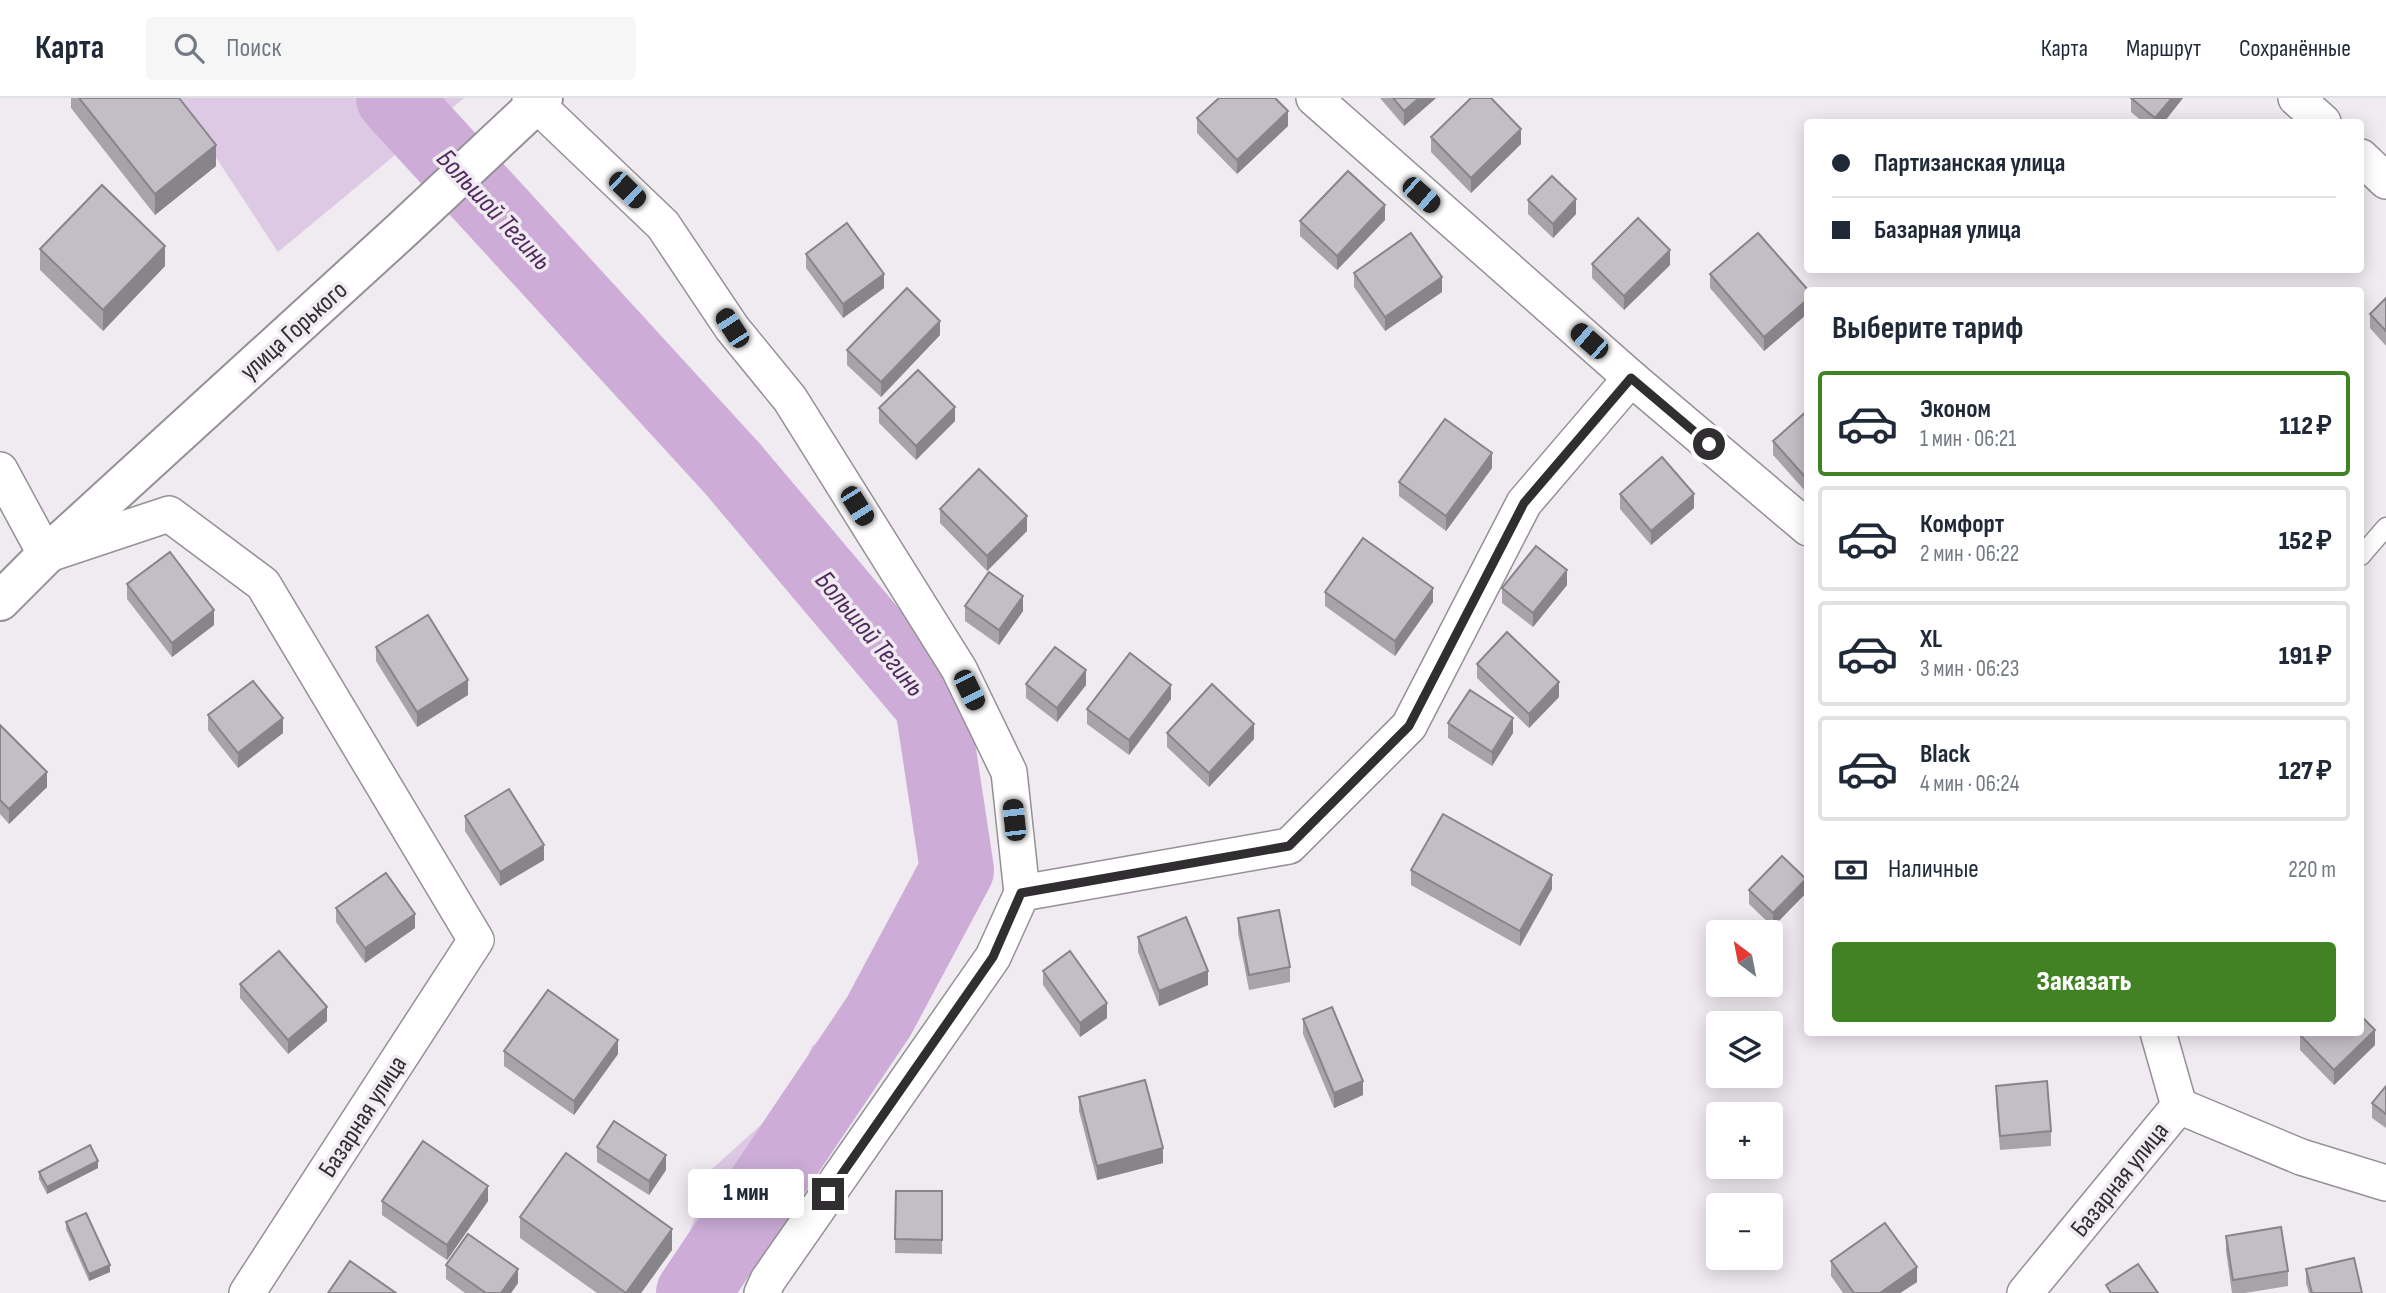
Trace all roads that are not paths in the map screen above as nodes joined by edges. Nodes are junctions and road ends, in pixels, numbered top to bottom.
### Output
1 (1314, 98) edge
2 (2297, 98) edge
3 (533, 104) edge
4 (2320, 119) edge
5 (2364, 160) edge
6 (2386, 181) edge
7 (1631, 378) junction
8 (0, 470) edge
9 (1804, 525) edge
10 (2386, 527) edge
11 (2364, 553) edge
12 (46, 555) junction
13 (0, 601) edge
14 (1021, 893) junction
15 (477, 940) joint
16 (2159, 1036) edge
17 (2179, 1106) junction
18 (2386, 1182) edge
19 (247, 1293) edge
20 (762, 1293) edge
21 (2025, 1293) edge

1 - 7 street
2 - 4 street
3 - 12 street, улица Горького
3 - 14 street, улица Горького
5 - 6 street
7 - 9 street
7 - 14 street
8 - 12 street
10 - 11 lane
12 - 13 street, улица Горького
12 - 15 street, улица Горького
14 - 20 street
15 - 19 street, Базарная улица
16 - 17 street
17 - 18 street, Базарная улица
17 - 21 street, Базарная улица

